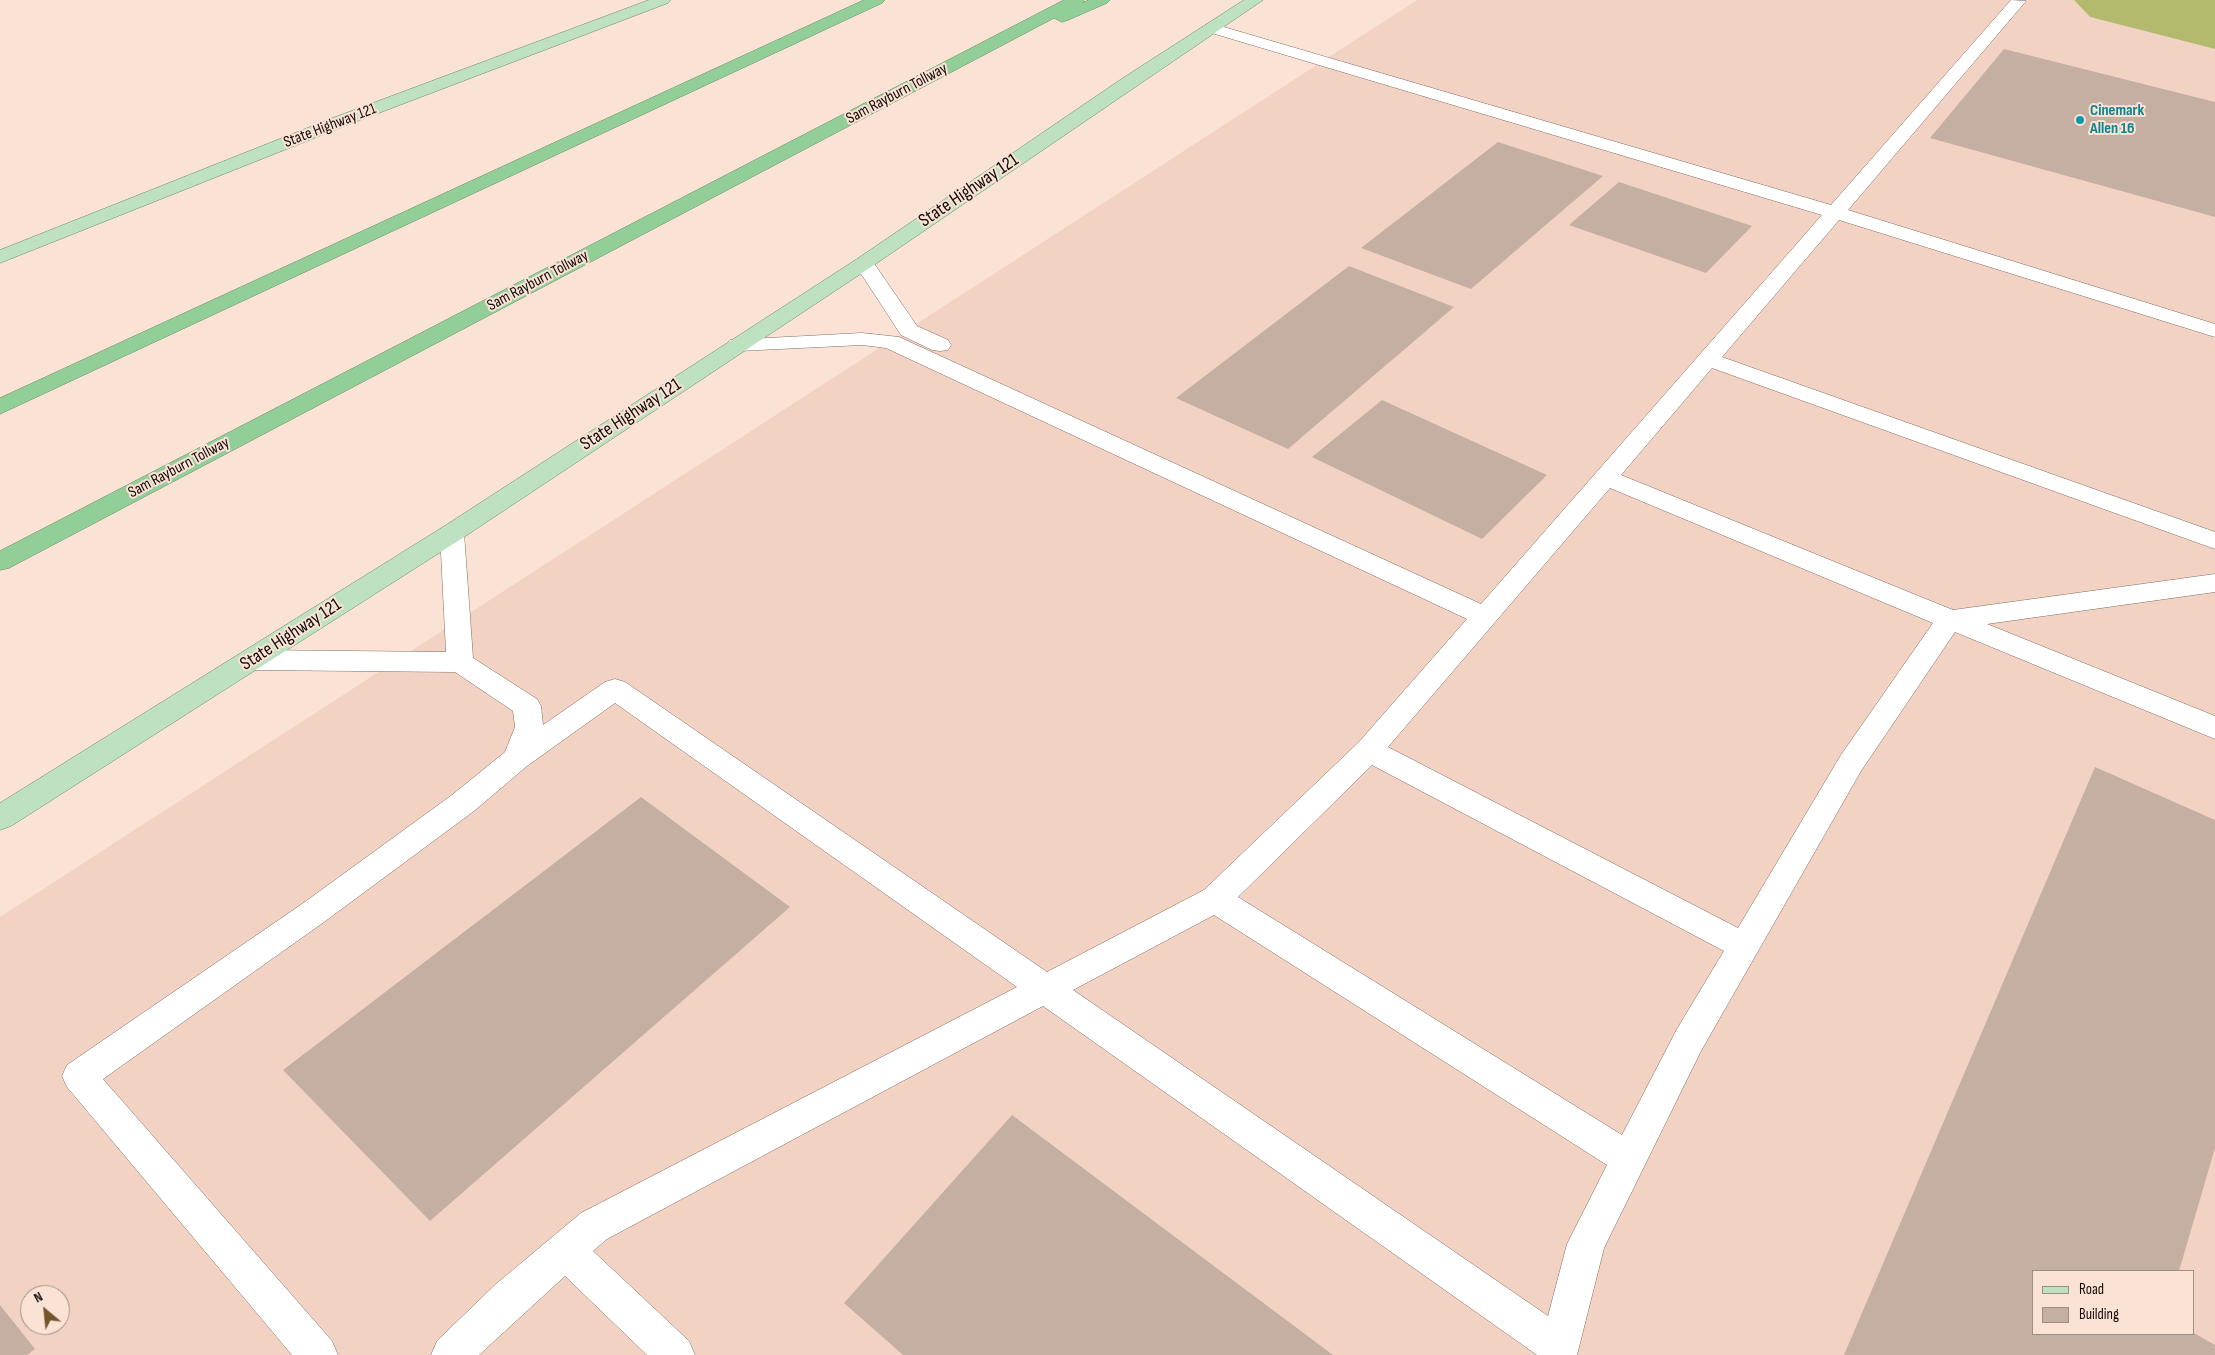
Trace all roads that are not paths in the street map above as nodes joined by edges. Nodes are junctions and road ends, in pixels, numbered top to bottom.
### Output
1 (662, 0) edge
2 (876, 0) edge
3 (1076, 0) edge
4 (1102, 0) edge
5 (1255, 0) edge
6 (2018, 1) edge
7 (1211, 28) junction
8 (969, 57) junction
9 (1834, 212) junction
10 (0, 257) edge
11 (864, 263) junction
12 (2215, 331) edge
13 (738, 345) junction
14 (1708, 359) junction
15 (0, 407) edge
16 (1606, 478) junction
17 (452, 532) junction
18 (2215, 541) edge
19 (0, 562) edge
20 (2215, 583) edge
21 (1491, 609) junction
22 (1949, 620) junction
23 (254, 660) junction
24 (460, 662) junction
25 (2215, 728) edge
26 (1369, 750) junction
27 (517, 758) junction
28 (0, 818) edge
29 (1215, 898) junction
30 (1744, 944) junction
31 (1043, 987) junction
32 (1629, 1159) junction
33 (565, 1250) junction
34 (1558, 1351) edge
35 (318, 1355) edge
36 (451, 1355) edge
37 (675, 1355) edge

1 - 10 main road, State Highway 121
2 - 15 highway
3 - 8 highway, Sam Rayburn Tollway
4 - 8 highway
5 - 7 main road, State Highway 121
6 - 9 lane
7 - 9 lane
7 - 11 main road, State Highway 121
8 - 19 highway, Sam Rayburn Tollway
9 - 12 lane
9 - 14 lane
11 - 13 main road, State Highway 121
11 - 21 lane
13 - 17 main road, State Highway 121
13 - 21 lane
14 - 16 lane
14 - 18 lane
16 - 21 lane
16 - 22 lane
17 - 23 main road, State Highway 121
17 - 24 lane
20 - 22 lane
21 - 26 lane
22 - 25 lane
22 - 30 lane
23 - 24 lane
23 - 28 main road, State Highway 121
24 - 27 lane
26 - 29 lane
26 - 30 lane
27 - 31 lane
27 - 35 lane
29 - 31 lane
29 - 32 lane
30 - 32 lane
31 - 33 lane
31 - 34 lane
32 - 34 lane
33 - 36 lane
33 - 37 lane

